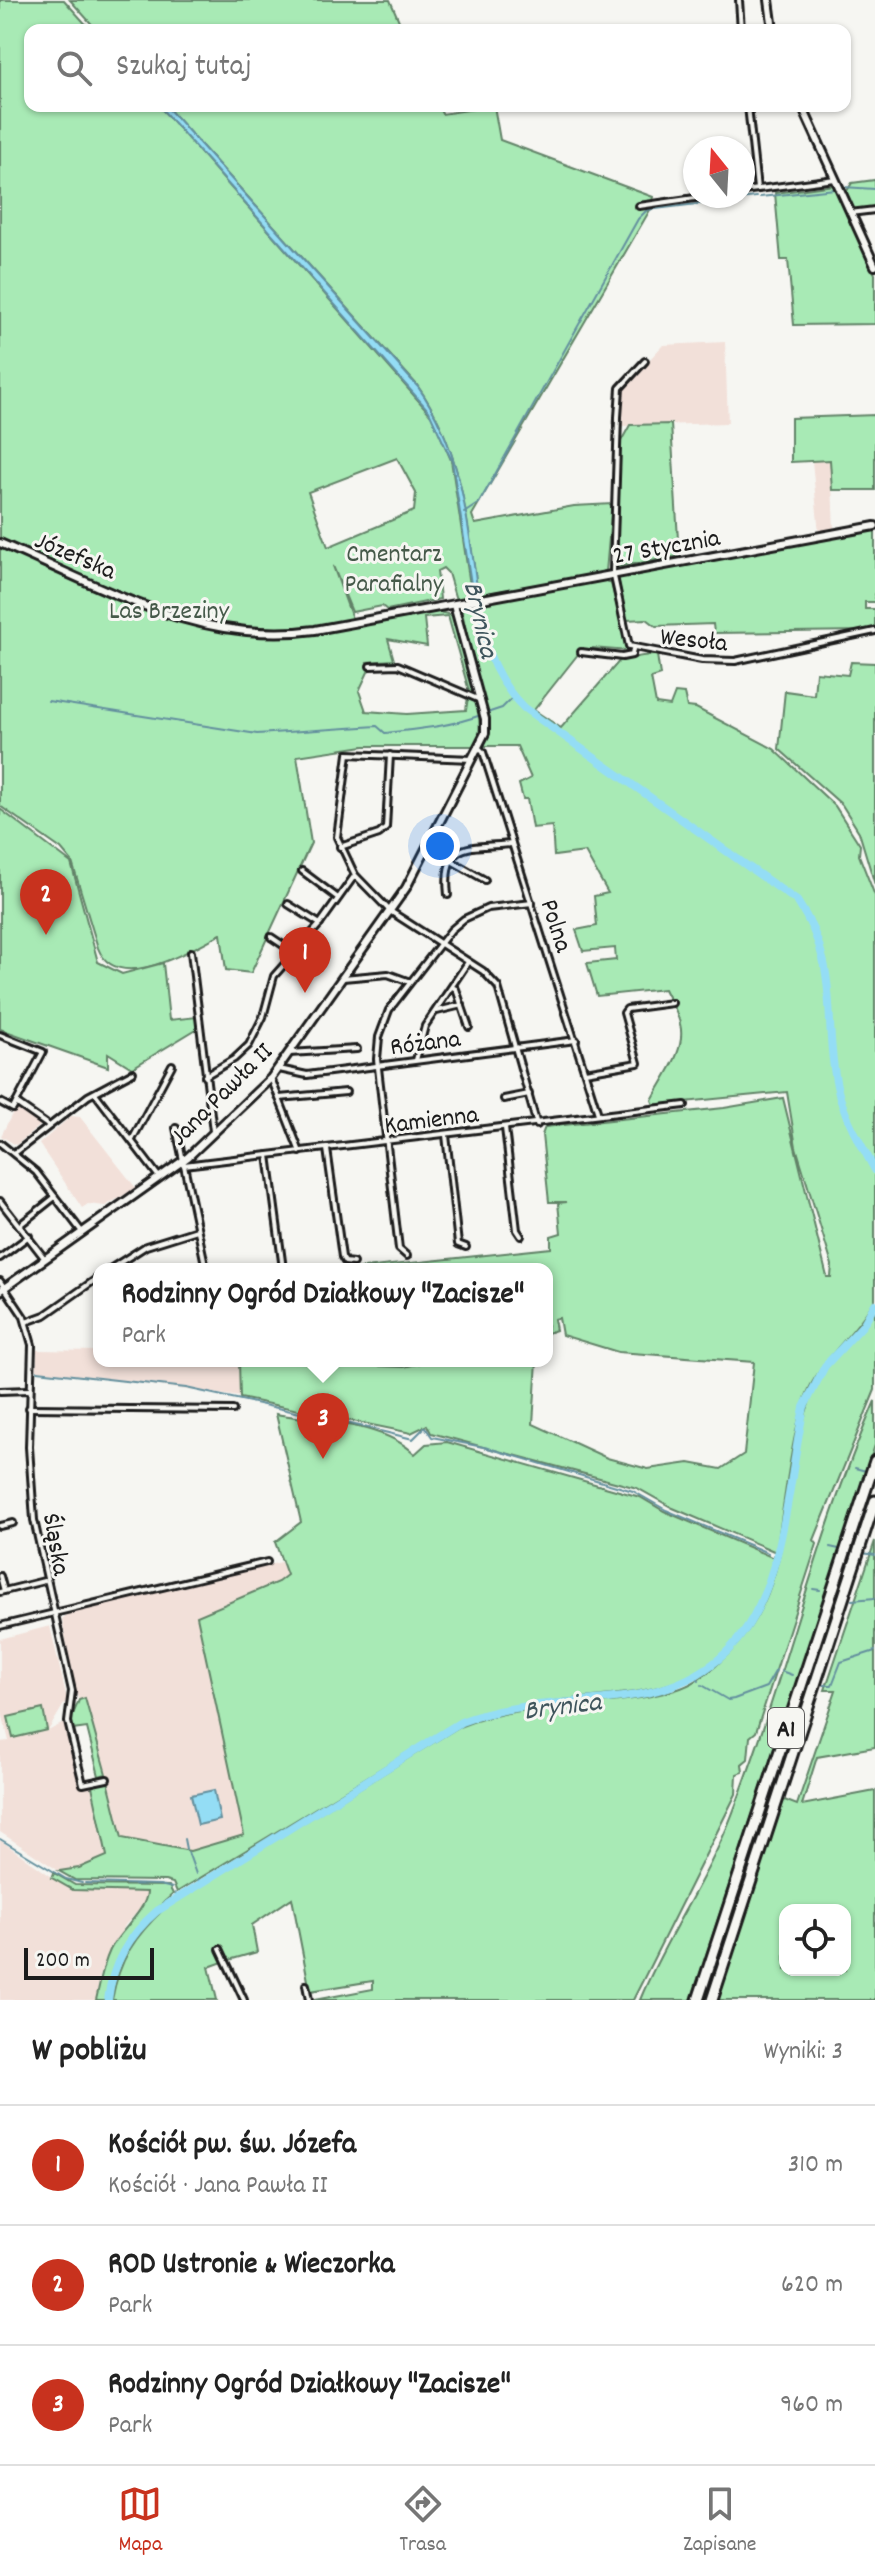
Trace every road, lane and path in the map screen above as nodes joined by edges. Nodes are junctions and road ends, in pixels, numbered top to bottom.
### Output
1 (739, 0) edge
2 (769, 0) edge
3 (741, 24) edge
4 (772, 24) edge
5 (749, 112) edge
6 (805, 112) edge
7 (835, 179) junction
8 (757, 189) joint
9 (683, 200) edge
10 (639, 206) dead end
11 (875, 210) edge
12 (850, 213) junction
13 (875, 266) edge
14 (645, 361) dead end
15 (875, 526) edge
16 (0, 543) edge
17 (613, 575) junction
18 (466, 602) joint
19 (454, 605) junction
20 (875, 631) edge
21 (633, 649) junction
22 (581, 652) dead end
23 (370, 666) dead end
24 (480, 700) junction
25 (479, 748) junction
26 (390, 755) junction
27 (472, 760) junction
28 (512, 844) junction
29 (340, 847) junction
30 (448, 859) junction
31 (302, 871) dead end
32 (355, 875) junction
33 (485, 880) dead end
34 (448, 895) dead end
35 (338, 898) junction
36 (532, 903) junction
37 (288, 904) dead end
38 (390, 911) junction
39 (320, 924) junction
40 (271, 937) dead end
41 (440, 944) junction
42 (191, 952) dead end
43 (295, 953) junction
44 (468, 962) junction
45 (341, 978) junction
46 (410, 982) junction
47 (452, 987) junction
48 (672, 1003) dead end
49 (462, 1005) junction
50 (436, 1010) junction
51 (469, 1027) dead end
52 (0, 1035) edge
53 (576, 1040) junction
54 (518, 1048) junction
55 (357, 1049) dead end
56 (289, 1053) junction
57 (416, 1060) junction
58 (172, 1065) dead end
59 (378, 1066) junction
60 (279, 1069) junction
61 (133, 1072) dead end
62 (585, 1072) junction
63 (205, 1076) junction
64 (271, 1078) junction
65 (346, 1092) dead end
66 (95, 1093) junction
67 (529, 1094) junction
68 (279, 1098) junction
69 (504, 1099) dead end
70 (0, 1102) edge
71 (16, 1103) junction
72 (685, 1105) dead end
73 (598, 1115) junction
74 (537, 1125) junction
75 (49, 1126) junction
76 (176, 1128) dead end
77 (505, 1128) junction
78 (215, 1133) junction
79 (446, 1135) junction
80 (132, 1140) junction
81 (387, 1142) junction
82 (0, 1143) edge
83 (327, 1149) junction
84 (300, 1152) junction
85 (15, 1153) junction
86 (268, 1155) junction
87 (183, 1163) junction
88 (160, 1177) junction
89 (55, 1197) junction
90 (0, 1201) edge
91 (21, 1224) junction
92 (197, 1230) junction
93 (82, 1232) junction
94 (29, 1236) junction
95 (521, 1236) dead end
96 (466, 1247) dead end
97 (407, 1256) dead end
98 (0, 1258) edge
99 (45, 1259) junction
100 (119, 1263) edge
101 (205, 1263) edge
102 (282, 1263) edge
103 (353, 1263) dead end
104 (93, 1281) edge
105 (2, 1287) edge
106 (26, 1322) junction
107 (30, 1390) junction
108 (0, 1391) edge
109 (29, 1408) junction
110 (233, 1410) dead end
111 (875, 1461) edge
112 (875, 1501) edge
113 (13, 1523) dead end
114 (0, 1526) edge
115 (267, 1562) dead end
116 (0, 1576) edge
117 (45, 1581) junction
118 (2, 1591) edge
119 (53, 1613) junction
120 (0, 1626) edge
121 (107, 1779) dead end
122 (220, 1949) dead end
123 (306, 1985) dead end
124 (244, 2000) edge
125 (309, 2000) edge
126 (698, 2000) edge
127 (712, 2000) edge

1 - 3 street
2 - 4 street
5 - 8 street
6 - 7 street
7 - 8 street
7 - 12 street
9 - 10 street
11 - 12 street
12 - 13 street
14 - 17 street, Wesoła
15 - 17 street, 27 Stycznia
16 - 19 street, Józefska
17 - 18 street, 27 Stycznia
17 - 21 street, Wesoła
18 - 19 street, Józefska
19 - 24 street, Jana Pawła II
20 - 21 street, Wesoła
21 - 22 street
23 - 24 street
24 - 25 street, Jana Pawła II
25 - 27 street, Jana Pawła II
25 - 28 street, Polna
26 - 27 street
26 - 29 street
26 - 29 street
27 - 38 street, Jana Pawła II
28 - 30 street
28 - 36 street, Polna
29 - 32 street
30 - 33 street
30 - 34 street
31 - 35 street
32 - 35 street
32 - 38 street
35 - 39 street
36 - 41 street
36 - 53 street, Polna
37 - 39 street
38 - 41 street
38 - 45 street, Jana Pawła II
39 - 43 street
40 - 43 street
41 - 44 street
41 - 46 street
42 - 63 street
43 - 63 street
44 - 47 street
44 - 54 street
45 - 46 street
45 - 56 street, Jana Pawła II
46 - 59 street
47 - 49 street
47 - 50 street
48 - 62 street
49 - 50 street
49 - 51 street
50 - 57 street
52 - 71 street
53 - 54 street, Różana
53 - 62 street, Polna
54 - 57 street, Różana
54 - 67 street
55 - 56 street
56 - 60 street, Jana Pawła II
57 - 59 street, Różana
58 - 80 street
59 - 60 street, Różana
59 - 81 street
60 - 64 street, Jana Pawła II
61 - 66 street
62 - 73 street, Polna
63 - 78 street
64 - 68 street
64 - 78 street, Jana Pawła II
65 - 68 street
66 - 75 street
66 - 80 street
67 - 69 street
67 - 74 street
68 - 84 street
70 - 71 street
71 - 75 street
72 - 73 street, Kamienna
73 - 74 street, Kamienna
74 - 77 street, Kamienna
75 - 85 street
76 - 87 street
77 - 79 street, Kamienna
77 - 95 street
78 - 87 street, Jana Pawła II
79 - 81 street, Kamienna
79 - 96 street
80 - 88 street
81 - 83 street, Kamienna
81 - 97 street
82 - 85 street
83 - 84 street, Kamienna
83 - 103 street
84 - 86 street, Kamienna
85 - 89 street
86 - 87 street, Kamienna
86 - 102 street
87 - 88 street, Jana Pawła II
87 - 92 street
88 - 93 street, Jana Pawła II
89 - 91 street
89 - 93 street
90 - 91 street
91 - 94 street
92 - 100 street
92 - 101 street
93 - 99 street, Jana Pawła II
94 - 98 street
94 - 99 street
99 - 105 street, Jana Pawła II
104 - 106 street
105 - 106 street, Śląska
106 - 107 street, Śląska
107 - 108 street
107 - 109 street, Śląska
109 - 110 street
109 - 117 street, Śląska
111 - 126 highway, A1
112 - 127 highway, A1
113 - 114 street
115 - 119 street
116 - 118 street
117 - 118 street
117 - 119 street, Śląska
119 - 120 street
119 - 121 street, Śląska
122 - 124 street
123 - 125 street

